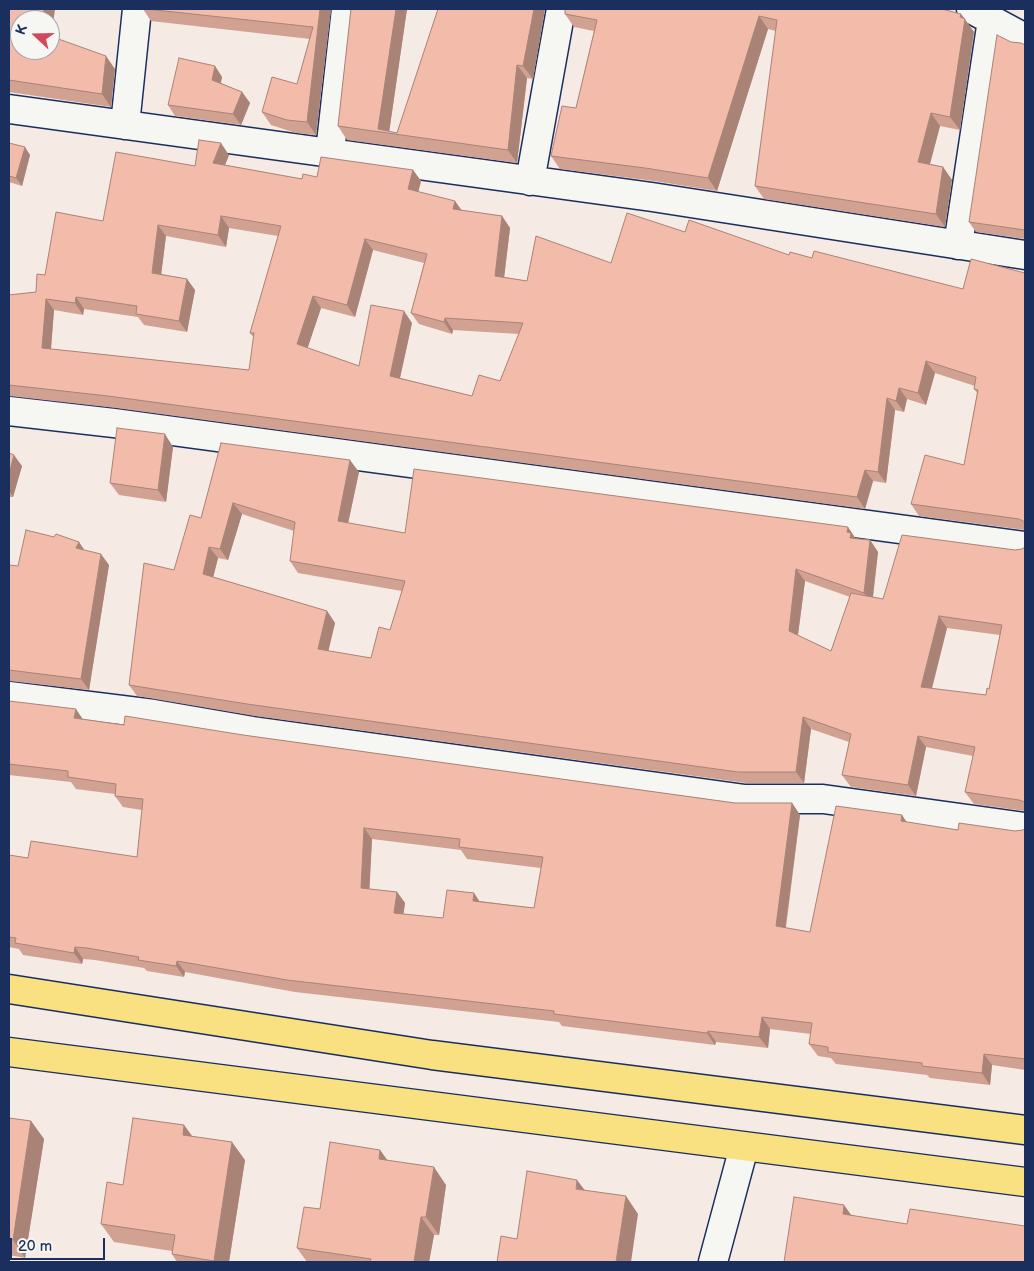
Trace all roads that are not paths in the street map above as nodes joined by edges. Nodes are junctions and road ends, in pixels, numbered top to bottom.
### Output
1 (137, 9) edge
2 (346, 9) edge
3 (561, 9) edge
4 (982, 14) edge
5 (1025, 38) edge
6 (9, 109) edge
7 (126, 126) junction
8 (330, 152) junction
9 (530, 180) junction
10 (958, 245) junction
11 (1025, 255) edge
12 (9, 411) edge
13 (1025, 546) edge
14 (9, 696) edge
15 (1025, 827) edge
16 (9, 990) edge
17 (9, 1052) edge
18 (1025, 1130) edge
19 (744, 1147) junction
20 (1025, 1182) edge
21 (713, 1262) edge

1 - 7 street
2 - 8 street
3 - 9 street
4 - 5 street
4 - 10 street
6 - 7 street
7 - 8 street
8 - 9 street
9 - 10 street
10 - 11 street
12 - 13 street
14 - 15 street
16 - 18 main road
17 - 19 main road
19 - 20 main road
19 - 21 street

